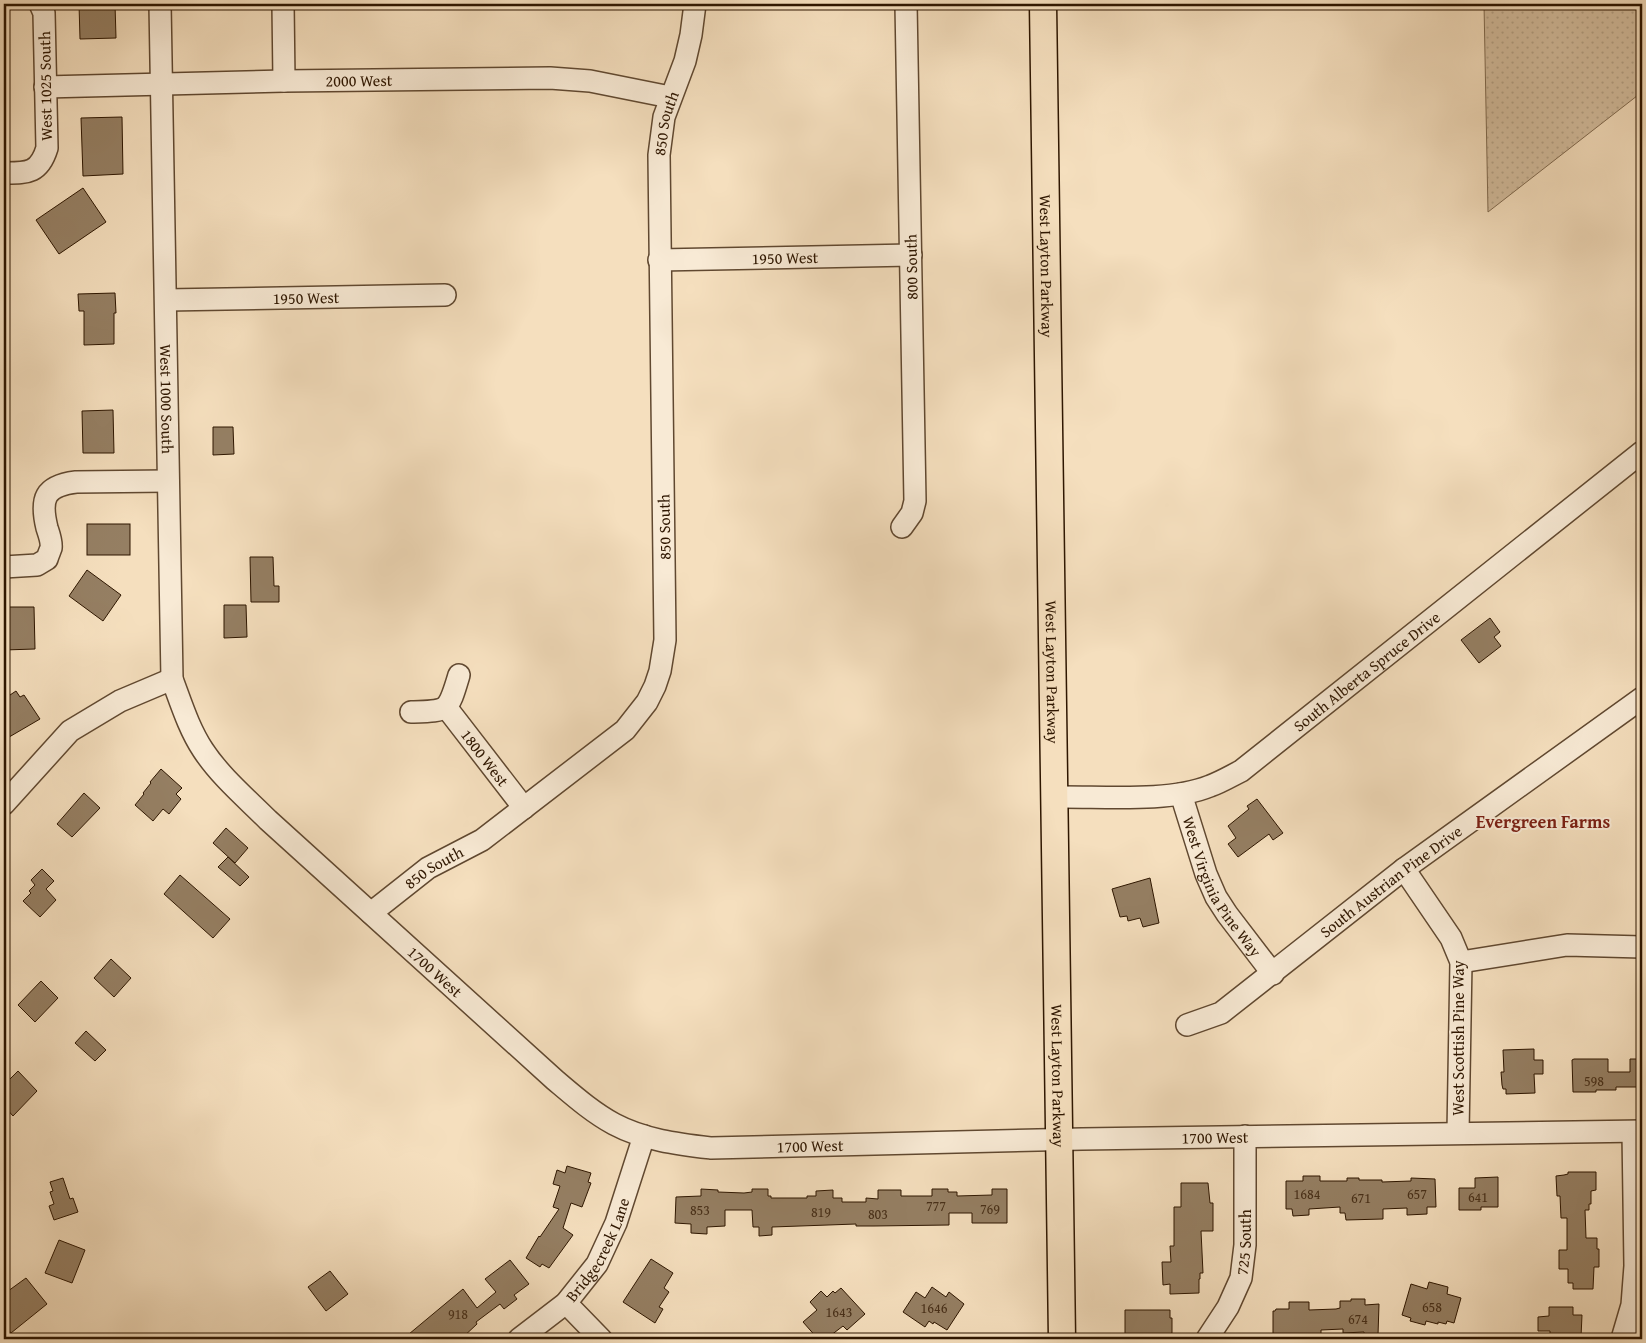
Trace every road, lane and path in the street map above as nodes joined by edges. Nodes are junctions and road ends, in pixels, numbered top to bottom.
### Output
1 (40, 4) edge
2 (160, 4) edge
3 (283, 4) edge
4 (695, 4) edge
5 (906, 4) edge
6 (1042, 4) edge
7 (284, 82) junction
8 (162, 84) junction
9 (46, 87) junction
10 (670, 98) junction
11 (4, 173) edge
12 (911, 255) junction
13 (659, 260) junction
14 (445, 295) dead end
15 (166, 300) junction
16 (1642, 452) edge
17 (168, 481) junction
18 (902, 527) dead end
19 (4, 567) edge
20 (459, 675) dead end
21 (172, 679) junction
22 (1642, 698) edge
23 (446, 707) junction
24 (411, 712) dead end
25 (1181, 794) junction
26 (1054, 797) junction
27 (4, 804) edge
28 (524, 808) junction
29 (1404, 869) junction
30 (370, 913) junction
31 (1642, 947) edge
32 (1461, 962) junction
33 (1273, 974) junction
34 (1187, 1025) dead end
35 (1638, 1131) edge
36 (1458, 1133) junction
37 (644, 1136) junction
38 (1245, 1136) junction
39 (1059, 1140) junction
40 (566, 1303) junction
41 (1629, 1338) edge
42 (519, 1339) edge
43 (601, 1339) edge
44 (1062, 1339) edge
45 (1207, 1339) edge

1 - 9 street, West 1025 South
2 - 8 street, West 1000 South
3 - 7 street
4 - 10 street, 850 South
5 - 12 street, 800 South
6 - 26 main road, West Layton Parkway
7 - 8 street, 2000 West
7 - 10 street, 2000 West
8 - 9 street, 2000 West
8 - 15 street, West 1000 South
9 - 11 street, West 1025 South
10 - 13 street, 850 South
12 - 13 street, 1950 West
12 - 18 street, 800 South
13 - 28 street, 850 South
14 - 15 street, 1950 West
15 - 17 street, West 1000 South
16 - 25 street, South Alberta Spruce Drive
17 - 19 street
17 - 21 street, West 1000 South
20 - 23 street
21 - 27 street
21 - 30 street, 1700 West
22 - 29 street, South Austrian Pine Drive
23 - 24 street
23 - 28 street, 1800 West
25 - 26 street, South Alberta Spruce Drive
25 - 33 street, West Virginia Pine Way
26 - 39 main road, West Layton Parkway
28 - 30 street, 850 South
29 - 32 street, West Scottish Pine Way
29 - 33 street, South Austrian Pine Drive
30 - 37 street, 1700 West
31 - 32 street
32 - 36 street, West Scottish Pine Way
33 - 34 street, South Austrian Pine Drive
35 - 36 street, 1700 West
35 - 41 street
36 - 38 street, 1700 West
37 - 39 street, 1700 West
37 - 40 street, Bridgecreek Lane
38 - 39 street, 1700 West
38 - 45 street, 725 South
39 - 44 main road, West Layton Parkway
40 - 42 street, Bridgecreek Lane
40 - 43 street

